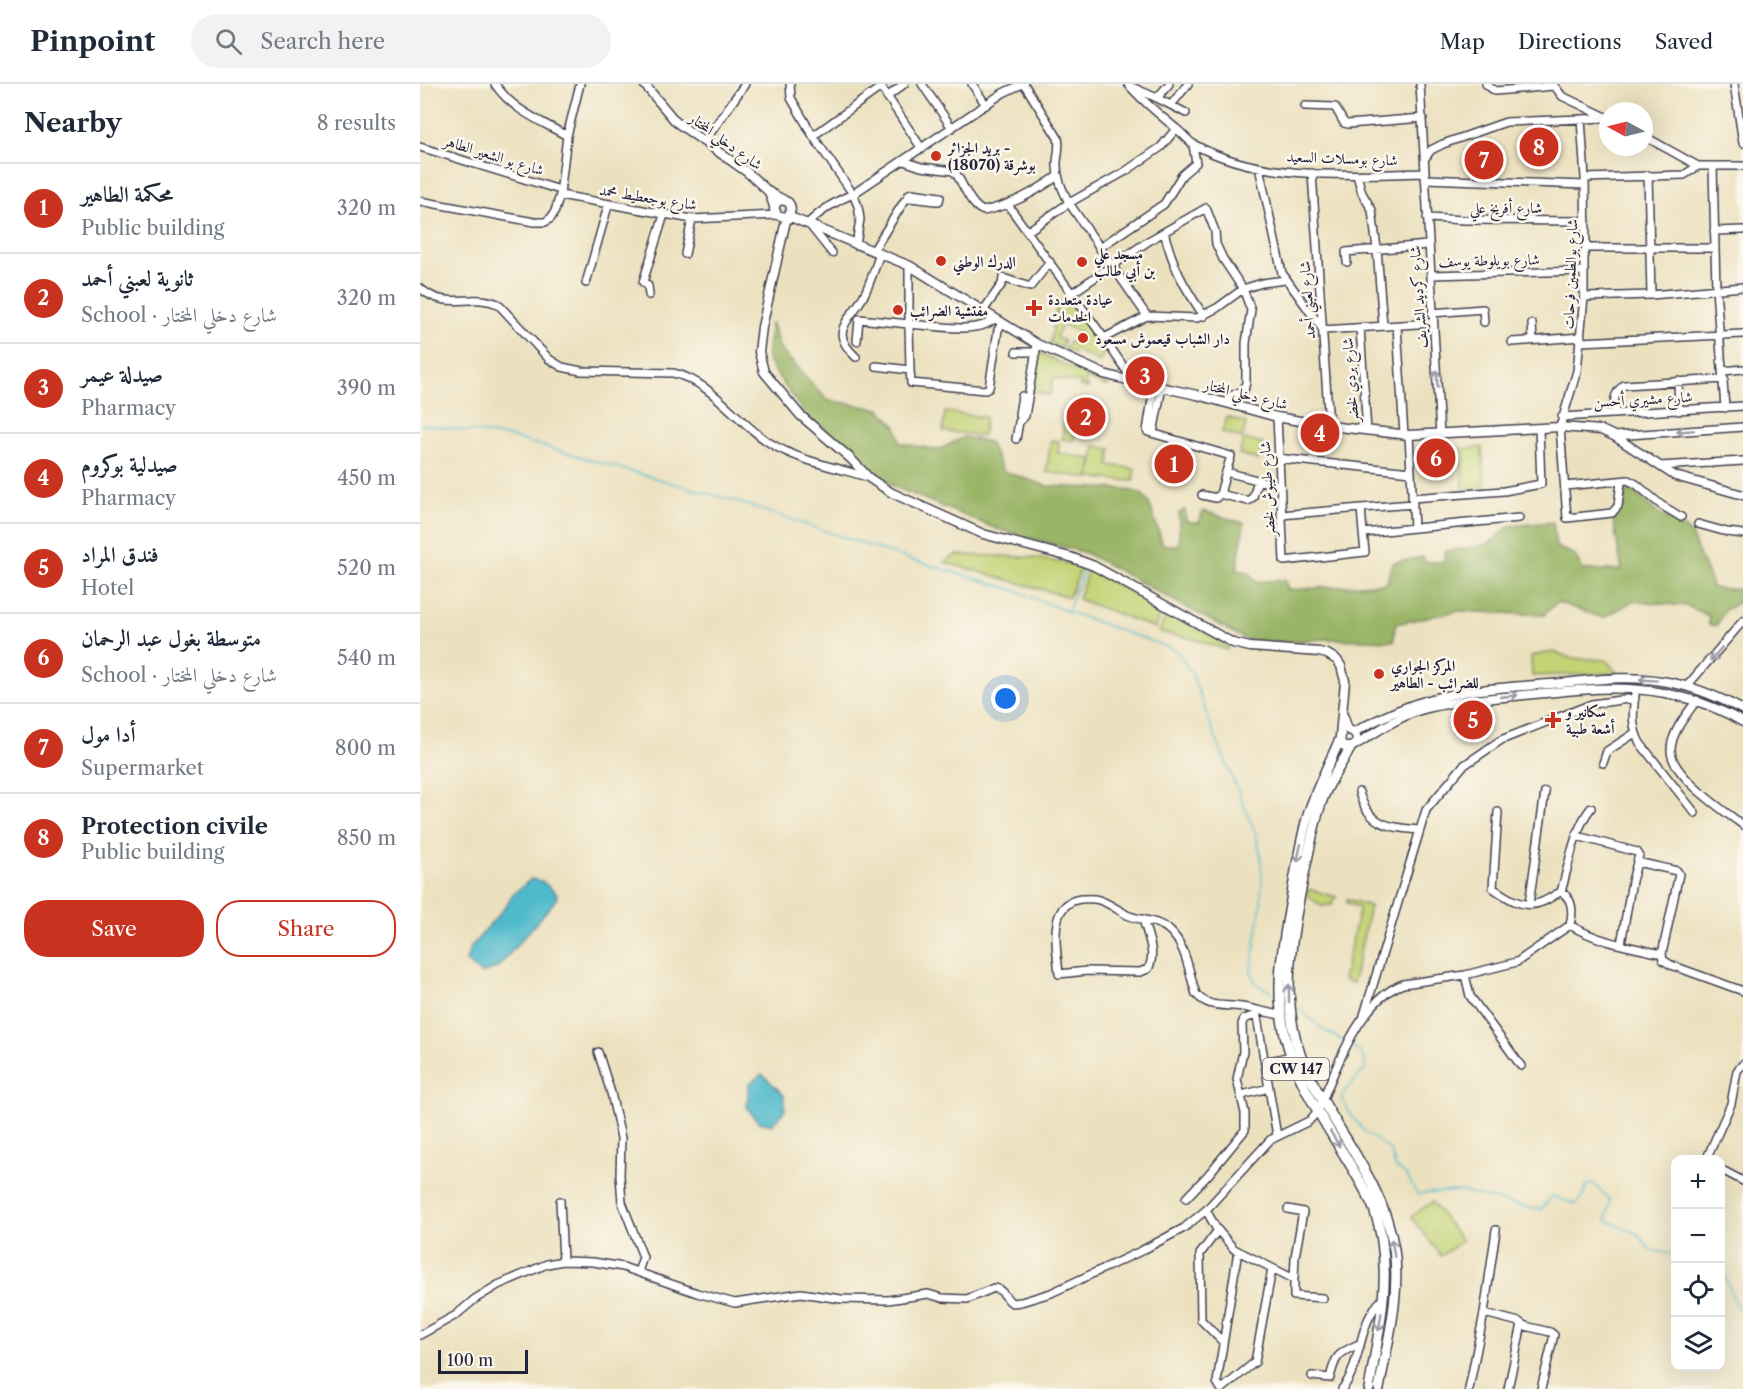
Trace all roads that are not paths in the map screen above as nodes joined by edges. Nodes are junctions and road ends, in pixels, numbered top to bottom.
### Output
1 (495, 84) edge
2 (580, 84) edge
3 (644, 84) edge
4 (745, 84) edge
5 (790, 84) edge
6 (904, 84) edge
7 (922, 84) edge
8 (972, 84) edge
9 (1023, 84) edge
10 (1169, 84) edge
11 (1188, 84) edge
12 (1420, 84) edge
13 (1486, 84) edge
14 (1734, 84) edge
15 (880, 85) edge
16 (1128, 85) edge
17 (1554, 85) edge
18 (887, 97) junction
19 (1157, 98) junction
20 (986, 105) junction
21 (1172, 105) junction
22 (1305, 106) dead end
23 (1186, 113) dead end
24 (1599, 114) edge
25 (1423, 118) junction
26 (1599, 118) edge
27 (1581, 119) junction
28 (952, 128) junction
29 (1176, 129) junction
30 (567, 136) junction
31 (813, 136) junction
32 (1653, 141) edge
33 (704, 142) junction
34 (1743, 143) edge
35 (1193, 145) junction
36 (420, 147) edge
37 (922, 149) junction
38 (1426, 157) junction
39 (904, 161) junction
40 (1698, 166) junction
41 (1713, 166) junction
42 (1743, 166) edge
43 (1259, 167) junction
44 (1312, 173) junction
45 (1357, 175) junction
46 (1648, 175) junction
47 (1058, 176) junction
48 (1424, 176) junction
49 (1585, 182) junction
50 (769, 192) junction
51 (560, 193) junction
52 (853, 194) junction
53 (908, 199) dead end
54 (420, 201) edge
55 (787, 202) junction
56 (1069, 203) junction
57 (1008, 205) junction
58 (608, 206) junction
59 (773, 214) junction
60 (664, 215) junction
61 (787, 216) junction
62 (1427, 218) junction
63 (692, 219) junction
64 (1586, 221) junction
65 (805, 222) junction
66 (784, 226) junction
67 (1743, 230) edge
68 (1028, 231) junction
69 (1714, 231) junction
70 (1164, 232) junction
71 (1428, 244) junction
72 (856, 245) junction
73 (1099, 248) junction
74 (1586, 248) junction
75 (1714, 248) junction
76 (1377, 249) junction
77 (1649, 249) junction
78 (877, 252) junction
79 (832, 253) dead end
80 (685, 254) dead end
81 (1050, 262) junction
82 (1347, 262) dead end
83 (909, 265) junction
84 (1112, 266) junction
85 (1584, 271) junction
86 (1431, 275) junction
87 (1285, 280) junction
88 (585, 283) dead end
89 (1743, 287) edge
90 (420, 288) edge
91 (1716, 289) junction
92 (1243, 290) junction
93 (1072, 293) junction
94 (649, 295) dead end
95 (1652, 295) junction
96 (1584, 297) junction
97 (983, 311) junction
98 (1432, 313) junction
99 (1148, 316) junction
100 (1203, 316) junction
101 (1484, 322) dead end
102 (1433, 323) junction
103 (909, 324) junction
104 (998, 324) junction
105 (1532, 324) dead end
106 (1383, 326) junction
107 (1397, 326) junction
108 (1360, 328) junction
109 (1323, 330) junction
110 (1743, 334) edge
111 (1719, 335) junction
112 (1104, 338) junction
113 (1533, 340) junction
114 (1581, 340) junction
115 (856, 341) dead end
116 (1512, 342) dead end
117 (1036, 348) junction
118 (1016, 352) dead end
119 (856, 357) dead end
120 (876, 366) dead end
121 (1124, 368) junction
122 (1743, 369) edge
123 (910, 370) junction
124 (1723, 375) junction
125 (1119, 378) junction
126 (1677, 381) junction
127 (1134, 382) junction
128 (1158, 387) junction
129 (1022, 396) dead end
130 (1226, 403) junction
131 (1743, 406) edge
132 (1725, 408) junction
133 (1679, 411) junction
134 (1615, 414) junction
135 (1277, 417) junction
136 (1562, 417) junction
137 (1022, 418) junction
138 (1329, 426) junction
139 (1743, 427) edge
140 (1539, 428) junction
141 (1560, 428) junction
142 (1367, 431) junction
143 (1406, 435) junction
144 (1440, 435) junction
145 (1614, 436) junction
146 (1016, 439) dead end
147 (1277, 458) junction
148 (1743, 461) edge
149 (1660, 466) junction
150 (1226, 472) junction
151 (1411, 472) junction
152 (869, 478) junction
153 (1258, 480) junction
154 (1621, 482) junction
155 (1280, 486) junction
156 (1565, 486) junction
157 (1220, 494) junction
158 (1202, 495) dead end
159 (1743, 495) edge
160 (1412, 501) junction
161 (1361, 508) junction
162 (1281, 515) junction
163 (1681, 517) dead end
164 (1519, 518) dead end
165 (1698, 524) dead end
166 (1414, 528) junction
167 (1363, 532) junction
168 (1743, 534) edge
169 (1743, 621) edge
170 (1687, 686) junction
171 (1635, 693) junction
172 (1696, 700) junction
173 (1743, 710) edge
174 (1343, 711) junction
175 (1345, 721) junction
176 (1743, 722) edge
177 (1354, 730) junction
178 (1635, 733) junction
179 (1340, 738) junction
180 (1353, 746) junction
181 (1603, 763) dead end
182 (1359, 792) dead end
183 (1545, 792) dead end
184 (1591, 808) dead end
185 (1498, 812) dead end
186 (1695, 813) dead end
187 (1743, 825) edge
188 (1419, 830) junction
189 (1577, 836) junction
190 (1637, 862) junction
191 (1561, 892) junction
192 (1529, 904) junction
193 (1143, 919) junction
194 (1570, 925) junction
195 (1621, 944) junction
196 (1662, 954) junction
197 (1465, 975) junction
198 (1743, 991) edge
199 (1256, 1013) junction
200 (1281, 1015) junction
201 (1363, 1018) junction
202 (598, 1052) dead end
203 (1291, 1056) junction
204 (1265, 1062) junction
205 (1743, 1064) edge
206 (1521, 1066) dead end
207 (1269, 1088) junction
208 (1242, 1095) junction
209 (1323, 1100) junction
210 (1318, 1111) junction
211 (1277, 1136) junction
212 (1708, 1155) edge
213 (1725, 1172) edge
214 (1743, 1181) edge
215 (1186, 1198) dead end
216 (560, 1201) dead end
217 (1288, 1209) dead end
218 (1206, 1210) junction
219 (1218, 1230) junction
220 (1496, 1230) dead end
221 (1238, 1251) junction
222 (562, 1262) junction
223 (1272, 1269) junction
224 (638, 1272) junction
225 (1294, 1279) junction
226 (1323, 1298) dead end
227 (1383, 1299) junction
228 (1484, 1313) junction
229 (1522, 1324) junction
230 (420, 1335) edge
231 (1223, 1342) junction
232 (1359, 1344) junction
233 (1312, 1376) dead end
234 (1221, 1389) edge
235 (1342, 1389) edge
236 (1369, 1389) edge
237 (1379, 1389) edge
238 (1469, 1389) edge
239 (1508, 1389) edge
240 (1541, 1389) edge

1 - 30 street
2 - 30 street
3 - 33 main road, شارع دخلي المختار
4 - 33 street
5 - 31 street
6 - 18 street
7 - 28 street
8 - 20 street
9 - 20 street
9 - 47 street
10 - 19 street
11 - 21 street
12 - 25 street, شارع كرديد الشريف
13 - 17 street
14 - 34 street
15 - 18 street
15 - 31 street
16 - 19 street
16 - 29 street
17 - 24 street
18 - 37 street
19 - 21 street
20 - 28 street
21 - 23 street
22 - 25 street
25 - 38 street, شارع كرديد الشريف
26 - 27 street
27 - 38 street
27 - 49 street, شارع بوالطمين فرحات
28 - 37 street
29 - 35 street
29 - 56 street
30 - 51 street
31 - 52 street
32 - 40 street
33 - 50 main road, شارع دخلي المختار
35 - 43 street, شارع بومسلات السعيد
35 - 73 street
36 - 51 street, شارع بو الشعير الطاهر
37 - 39 street
38 - 48 street, شارع كرديد الشريف
39 - 52 street
39 - 57 street
40 - 41 street
40 - 46 street, شارع بومسلات السعيد
41 - 42 street
41 - 69 street
43 - 44 street, شارع بومسلات السعيد
43 - 87 street
44 - 45 street, شارع بومسلات السعيد
44 - 109 street, شارع لعبني أحمد
45 - 48 street, شارع بومسلات السعيد
45 - 76 street
46 - 49 street, شارع بومسلات السعيد
46 - 77 street
47 - 56 street
47 - 57 street
48 - 49 street, شارع بومسلات السعيد
48 - 62 street, شارع كرديد الشريف
49 - 64 street, شارع بوالطمين فرحات
50 - 55 main road, شارع دخلي المختار
50 - 59 main road
51 - 54 street
51 - 58 street, شارع بوجعطيط محمد
52 - 65 street
52 - 72 street
53 - 78 street
55 - 59 main road
55 - 61 main road
55 - 65 main road
56 - 68 street
56 - 73 street
57 - 68 street
58 - 60 street, شارع بوجعطيط محمد
58 - 88 street
59 - 61 main road
59 - 63 street, شارع بوجعطيط محمد
59 - 66 main road
60 - 63 street, شارع بوجعطيط محمد
60 - 94 street
61 - 65 main road, شارع دخلي المختار
61 - 66 main road
62 - 64 street, شارع أفريخ علي
62 - 71 street, شارع كرديد الشريف
63 - 80 street
64 - 74 street, شارع بوالطمين فرحات
65 - 72 main road, شارع دخلي المختار
65 - 79 street
66 - 152 main road
67 - 69 street
68 - 81 street
69 - 75 street
70 - 84 street
70 - 92 street
70 - 100 street
71 - 76 street
71 - 86 street, شارع كرديد الشريف
72 - 78 main road, شارع دخلي المختار
73 - 84 street
74 - 77 street
74 - 85 street, شارع بوالطمين فرحات
75 - 77 street
75 - 91 street
76 - 82 street
76 - 106 street
77 - 95 street
78 - 83 main road, شارع دخلي المختار
78 - 119 street
81 - 93 street
81 - 97 street
83 - 97 main road, شارع دخلي المختار
83 - 103 street
84 - 93 street
84 - 99 street
85 - 86 street, شارع بويلوطة يوسف
85 - 96 street, شارع بوالطمين فرحات
86 - 98 street, شارع كرديد الشريف
87 - 92 street
87 - 109 street
89 - 91 street
90 - 152 street
91 - 95 street
91 - 111 street
92 - 100 street
92 - 130 street
93 - 112 street
95 - 96 street
96 - 114 street, شارع بوالطمين فرحات
97 - 104 main road, شارع دخلي المختار
98 - 101 street
98 - 102 street, شارع كرديد الشريف
99 - 100 street
99 - 112 street
102 - 107 street
144 -> 102 street, شارع كرديد الشريف
103 - 104 street
103 - 115 street
103 - 123 street
104 - 117 main road, شارع دخلي المختار
104 - 123 street
105 - 113 street
106 - 107 street
106 - 108 street
107 - 143 street
108 - 109 street
108 - 142 street, شارع بردي لخضر
109 - 138 street, شارع لعبني أحمد
110 - 111 street
111 - 114 street
111 - 124 street
112 - 121 street
113 - 114 street
113 - 116 street
114 - 136 street, شارع بوالطمين فرحات
117 - 118 street
117 - 125 main road, شارع دخلي المختار
117 - 137 street
120 - 123 street
121 - 125 street
121 - 127 street
122 - 124 street
124 - 126 street
124 - 132 street
125 - 127 main road, شارع دخلي المختار
126 - 133 street
126 - 134 street
127 - 128 main road, شارع دخلي المختار
128 - 130 main road, شارع دخلي المختار
128 - 150 street
129 - 137 street
130 - 135 main road, شارع دخلي المختار
131 - 132 street, شارع مشيري أحسن
132 - 133 street, شارع مشيري أحسن
133 - 134 street, شارع مشيري أحسن
134 - 136 street, شارع مشيري أحسن
135 - 138 main road, شارع دخلي المختار
135 - 147 street, شارع طيبوش لخضر
136 - 141 street, شارع بوالطمين فرحات
137 - 146 street
138 - 142 main road, شارع دخلي المختار
139 -> 145 street
140 - 141 main road, شارع دخلي المختار
140 - 144 main road, شارع دخلي المختار
140 - 160 street
141 - 145 main road, شارع دخلي المختار
141 - 156 street, شارع بوالطمين فرحات
142 - 143 main road, شارع دخلي المختار
143 - 144 main road, شارع دخلي المختار
143 - 151 street
145 - 149 main road, شارع دخلي المختار
147 - 151 street
147 - 155 street, شارع طيبوش لخضر
148 - 149 street
149 - 159 main road, شارع دخلي المختار
150 - 153 street
150 - 157 street
151 - 160 street
152 - 174 main road
153 - 155 street
153 - 157 street
154 - 156 street
154 - 156 street, شارع بوالطمين فرحات
154 - 163 street
155 - 162 street, شارع طيبوش لخضر
157 - 158 street
160 - 161 street
160 - 166 street
161 - 162 street
161 - 167 street
162 - 167 street, شارع طيبوش لخضر
164 - 166 street
165 - 168 street
166 - 167 street
169 -> 170 street
170 - 173 main road
170 -> 177 main road
171 - 172 main road
171 - 178 street
180 -> 171 main road
171 - 188 street
172 - 176 main road
172 - 187 street
174 - 175 main road
174 - 179 main road
175 - 177 main road
175 - 177 main road
177 - 179 main road
177 - 180 main road
178 - 181 street
178 - 186 street
179 - 180 main road
179 -> 200 highway, CW 147
209 -> 180 highway, CW 147
182 - 188 street
183 - 192 street
184 - 189 street
185 - 192 street
188 - 201 street
189 - 190 street
189 - 191 street
190 - 195 street
190 - 196 street
191 - 192 street
191 - 194 street
193 - 193 street
193 - 199 street
194 - 195 street
194 - 197 street
195 - 196 street
196 - 198 street
197 - 201 street
197 - 206 street
199 - 200 street
199 - 204 street
199 - 208 street
200 - 203 highway, CW 147
201 - 209 street
202 - 224 street
203 - 204 street
203 - 210 highway, CW 147
204 - 207 street
205 - 212 street
207 - 208 street
207 - 211 street
208 - 215 street
209 - 210 street
237 -> 209 highway, CW 147
210 - 211 street
210 -> 227 highway, CW 147
211 - 218 street
213 - 214 street
216 - 222 street
217 - 225 street
218 - 219 street
218 - 224 street
219 - 221 street
219 - 231 street
220 - 228 street
221 - 223 street
221 - 231 street
222 - 224 street
222 - 230 street
223 - 225 street
223 - 234 street
225 - 226 street
227 - 232 street
227 -> 236 highway, CW 147
228 - 229 street
228 - 238 street
229 - 239 street
229 - 240 street
231 - 234 street
232 - 233 street
232 - 235 street

